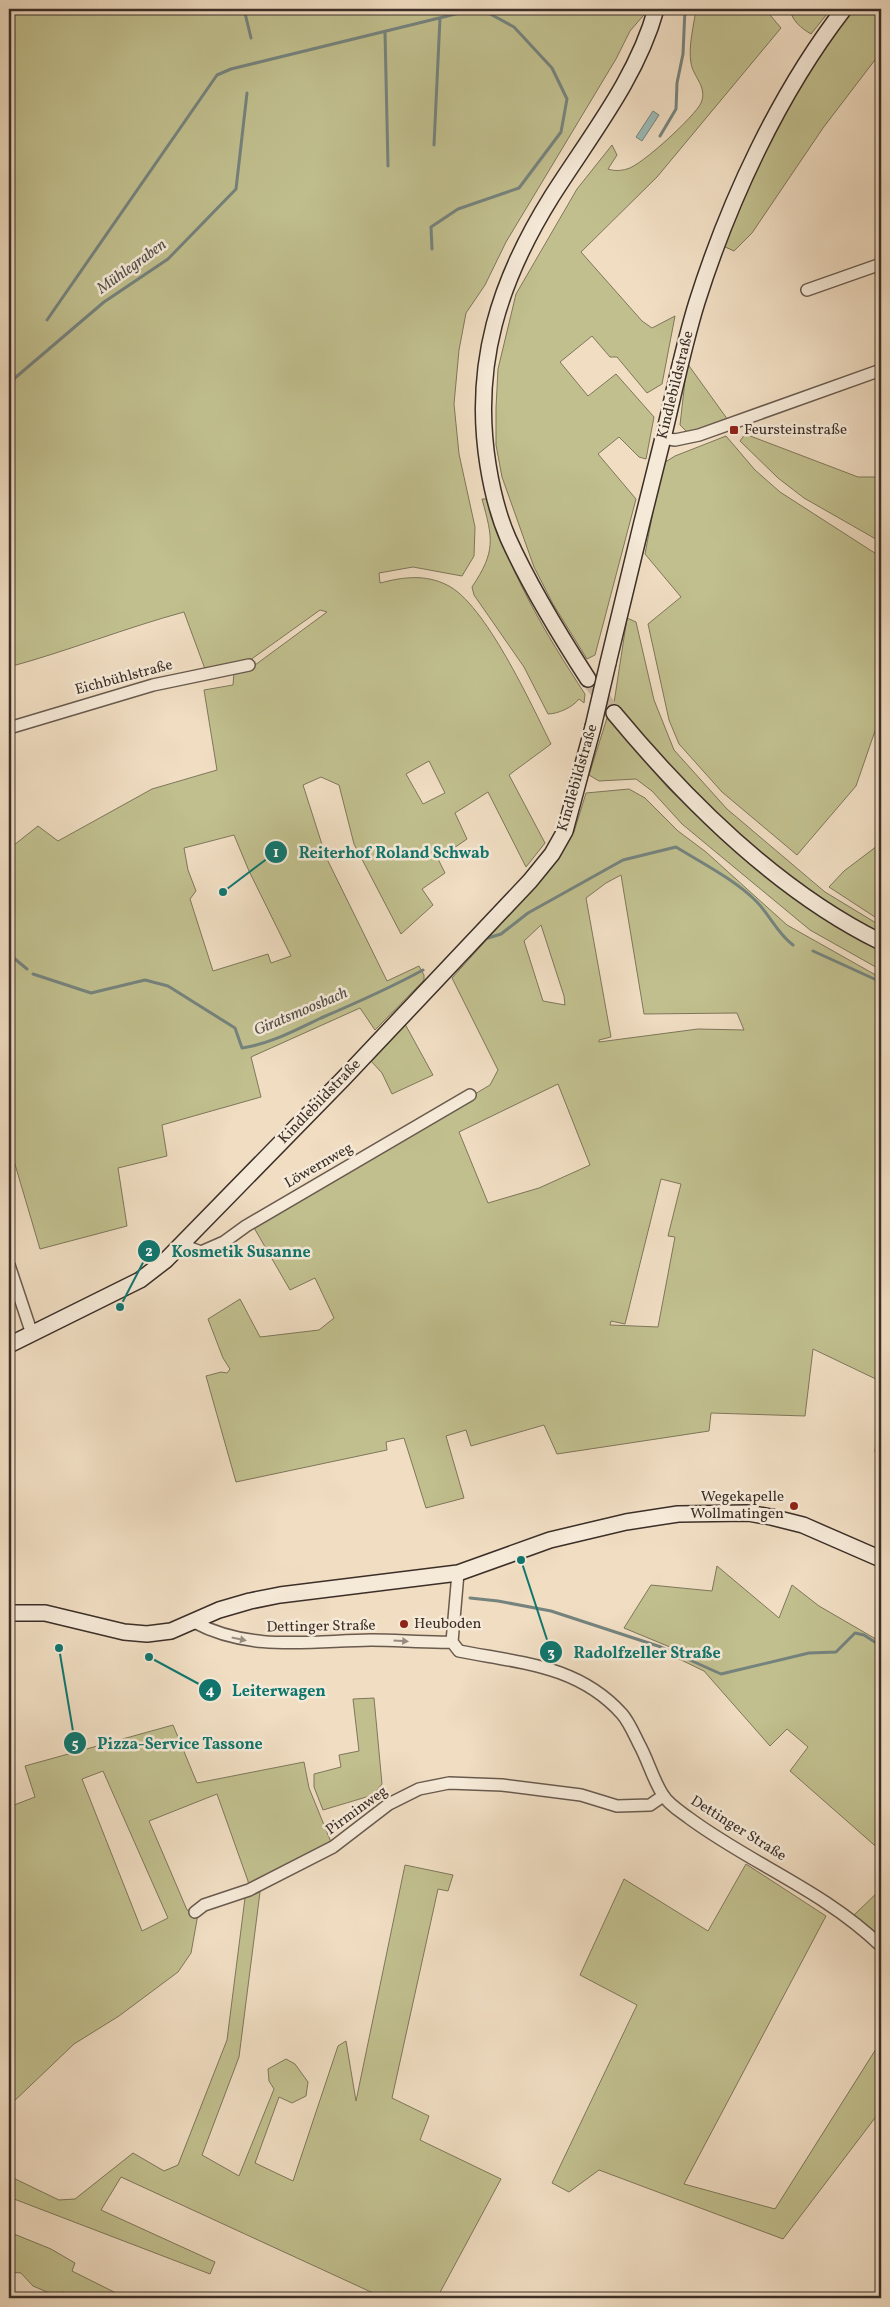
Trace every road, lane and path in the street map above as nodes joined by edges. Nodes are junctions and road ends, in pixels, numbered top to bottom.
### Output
1 (656, 9) edge
2 (844, 9) edge
3 (881, 264) edge
4 (807, 290) dead end
5 (881, 370) edge
6 (663, 438) junction
7 (249, 665) dead end
8 (588, 679) tunnel mouth
9 (614, 713) tunnel mouth
10 (9, 728) edge
11 (881, 942) edge
12 (470, 1095) dead end
13 (182, 1245) junction
14 (9, 1265) edge
15 (32, 1334) junction
16 (9, 1345) edge
17 (881, 1559) edge
18 (458, 1573) junction
19 (9, 1613) edge
20 (194, 1622) junction
21 (452, 1642) junction
22 (663, 1796) junction
23 (195, 1912) dead end
24 (881, 1946) edge

1 - 8 main road
2 - 6 main road, Kindlebildstraße
3 - 4 street
5 - 6 street
6 - 13 main road, Kindlebildstraße, bridge
7 - 10 street, Eichbühlstraße
9 - 11 main road
12 - 13 street, Löwernweg
13 - 15 main road, Kindlebildstraße
14 - 15 street
15 - 16 main road, Kindlebildstraße
17 - 18 main road
18 - 20 main road
18 - 21 street
19 - 20 main road
20 -> 21 street, Dettinger Straße
21 - 22 street, Dettinger Straße
22 - 23 street, Pirminweg
22 - 24 street, Dettinger Straße

